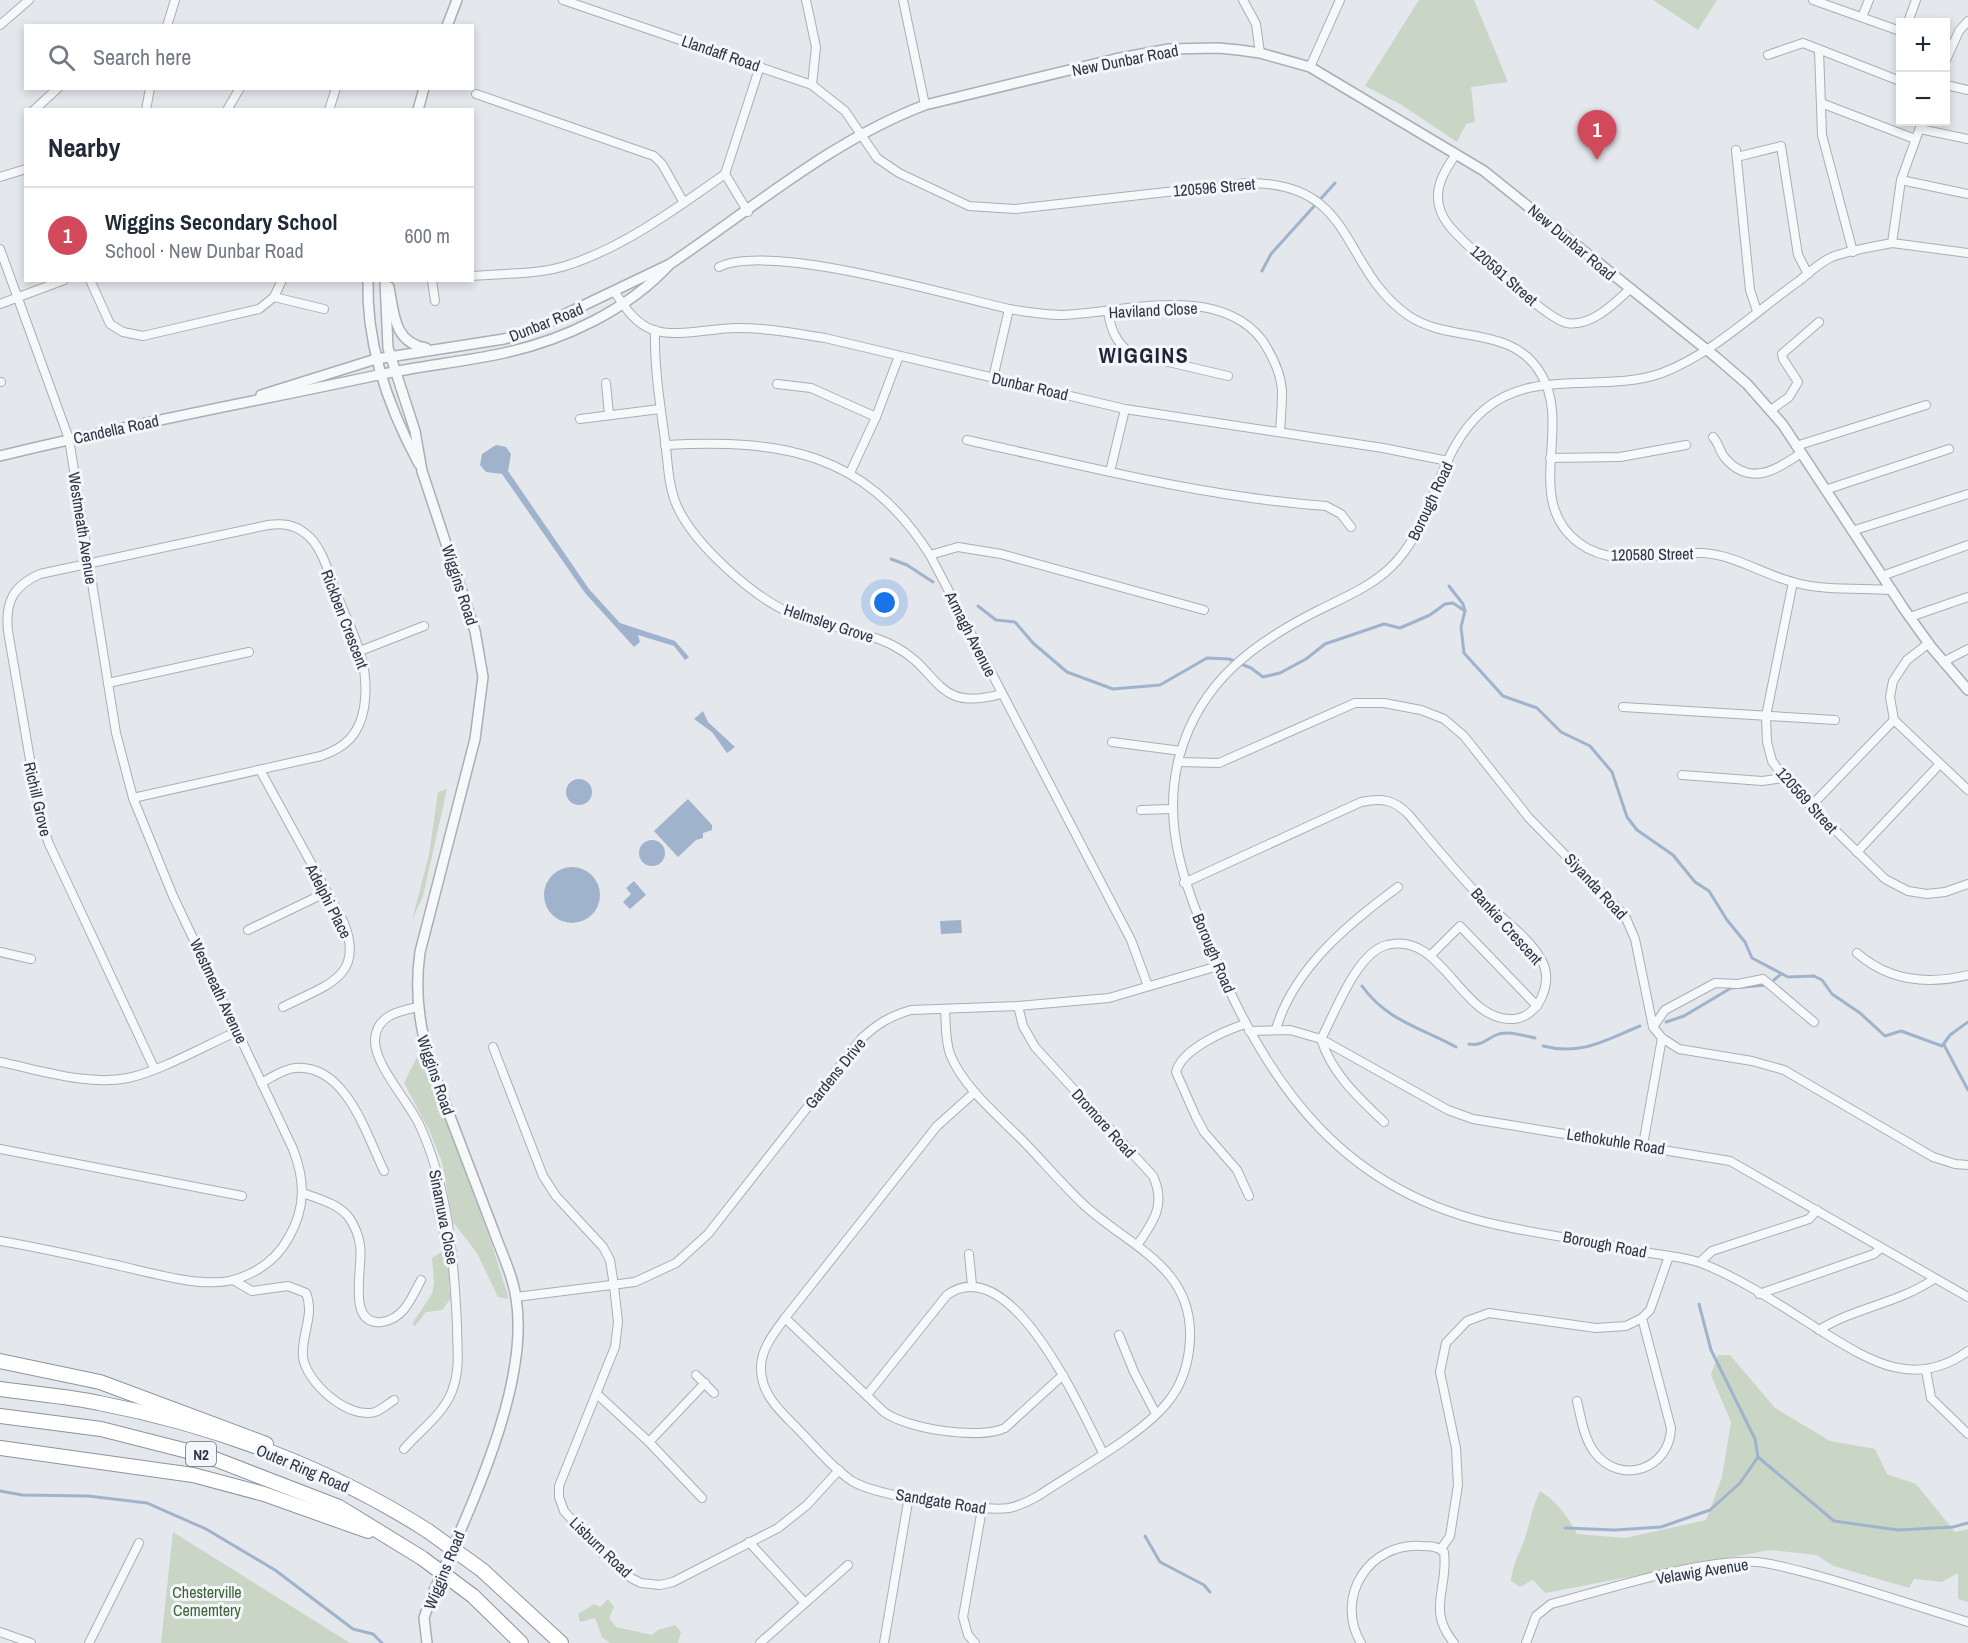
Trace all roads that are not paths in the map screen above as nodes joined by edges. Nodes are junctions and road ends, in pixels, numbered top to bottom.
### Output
1 (29, 0) edge
2 (175, 0) edge
3 (457, 0) edge
4 (563, 0) edge
5 (806, 0) edge
6 (903, 0) edge
7 (1243, 0) edge
8 (1340, 0) edge
9 (1813, 0) edge
10 (1869, 0) edge
11 (1916, 0) edge
12 (1862, 17) junction
13 (1909, 18) edge
14 (1968, 21) edge
15 (168, 24) edge
16 (448, 24) edge
17 (0, 25) edge
18 (1896, 30) edge
19 (1950, 45) edge
20 (1819, 50) junction
21 (1260, 53) junction
22 (1768, 55) dead end
23 (760, 66) junction
24 (1310, 67) junction
25 (1896, 79) edge
26 (812, 85) junction
27 (1950, 86) edge
28 (56, 90) edge
29 (150, 90) edge
30 (239, 90) edge
31 (335, 90) edge
32 (1968, 90) edge
33 (423, 92) edge
34 (476, 94) dead end
35 (1821, 102) junction
36 (925, 105) junction
37 (36, 108) edge
38 (146, 108) edge
39 (228, 108) edge
40 (330, 108) edge
41 (418, 108) edge
42 (1921, 126) edge
43 (1924, 126) edge
44 (861, 134) junction
45 (1915, 139) junction
46 (1968, 139) edge
47 (1456, 153) junction
48 (24, 170) edge
49 (725, 174) junction
50 (0, 177) edge
51 (1901, 180) junction
52 (1968, 194) edge
53 (684, 203) junction
54 (748, 212) junction
55 (1893, 243) junction
56 (0, 249) edge
57 (1853, 252) junction
58 (1968, 253) edge
59 (670, 264) junction
60 (719, 267) dead end
61 (1808, 274) junction
62 (474, 276) edge
63 (58, 282) edge
64 (91, 282) edge
65 (281, 282) edge
66 (368, 282) edge
67 (386, 282) edge
68 (386, 282) edge
69 (432, 282) edge
70 (1630, 289) junction
71 (614, 291) junction
72 (17, 297) junction
73 (274, 297) junction
74 (435, 300) dead end
75 (0, 304) edge
76 (622, 304) junction
77 (324, 309) dead end
78 (1009, 309) junction
79 (1757, 311) junction
80 (1108, 312) junction
81 (1819, 322) dead end
82 (655, 330) junction
83 (1707, 349) junction
84 (434, 350) junction
85 (899, 356) junction
86 (390, 357) junction
87 (376, 359) junction
88 (395, 372) junction
89 (380, 374) junction
90 (1228, 376) dead end
91 (993, 378) junction
92 (606, 383) dead end
93 (777, 384) dead end
94 (1547, 384) junction
95 (232, 405) junction
96 (1926, 405) dead end
97 (660, 409) junction
98 (1125, 409) junction
99 (1771, 410) junction
100 (609, 415) junction
101 (876, 417) junction
102 (580, 418) dead end
103 (1280, 432) junction
104 (1713, 437) dead end
105 (69, 439) junction
106 (967, 440) dead end
107 (665, 445) junction
108 (1686, 445) dead end
109 (1799, 449) junction
110 (1949, 449) dead end
111 (0, 456) edge
112 (1550, 458) junction
113 (1448, 461) junction
114 (422, 471) junction
115 (1110, 472) junction
116 (850, 473) junction
117 (1825, 490) junction
118 (1968, 494) edge
119 (1351, 527) dead end
120 (1852, 531) junction
121 (1968, 545) edge
122 (930, 555) junction
123 (90, 565) junction
124 (1882, 576) junction
125 (1793, 582) junction
126 (1892, 590) junction
127 (1968, 597) edge
128 (1204, 610) dead end
129 (1910, 617) junction
130 (424, 626) dead end
131 (1929, 643) junction
132 (1968, 648) edge
133 (360, 651) junction
134 (249, 652) dead end
135 (1943, 662) junction
136 (108, 682) junction
137 (1968, 690) edge
138 (1001, 694) junction
139 (1623, 707) dead end
140 (1766, 716) junction
141 (1835, 720) dead end
142 (1894, 720) junction
143 (1112, 742) dead end
144 (1181, 751) junction
145 (1178, 762) junction
146 (1939, 765) junction
147 (260, 770) junction
148 (1682, 775) dead end
149 (1783, 778) junction
150 (1968, 790) edge
151 (133, 798) junction
152 (1811, 806) junction
153 (1172, 809) junction
154 (1141, 810) dead end
155 (1857, 852) junction
156 (1184, 883) junction
157 (1968, 884) edge
158 (1398, 887) dead end
159 (325, 893) junction
160 (248, 930) dead end
161 (0, 952) edge
162 (1857, 954) dead end
163 (1430, 956) junction
164 (31, 959) dead end
165 (1218, 966) junction
166 (1968, 975) edge
167 (1148, 986) junction
168 (1018, 1006) junction
169 (1537, 1006) junction
170 (283, 1007) dead end
171 (418, 1007) junction
172 (945, 1009) junction
173 (1814, 1022) dead end
174 (1247, 1027) junction
175 (1653, 1027) junction
176 (1276, 1029) junction
177 (238, 1031) junction
178 (1662, 1038) junction
179 (1321, 1039) junction
180 (493, 1047) dead end
181 (0, 1062) edge
182 (154, 1068) junction
183 (261, 1083) junction
184 (975, 1092) junction
185 (1384, 1122) dead end
186 (1643, 1145) junction
187 (0, 1149) edge
188 (1968, 1165) edge
189 (384, 1171) dead end
190 (303, 1193) junction
191 (242, 1196) dead end
192 (1249, 1196) dead end
193 (1817, 1210) junction
194 (0, 1241) edge
195 (1138, 1244) junction
196 (1881, 1248) junction
197 (969, 1254) dead end
198 (1669, 1256) junction
199 (1700, 1262) junction
200 (1934, 1279) junction
201 (232, 1280) junction
202 (421, 1280) dead end
203 (972, 1285) junction
204 (614, 1286) junction
205 (1759, 1293) junction
206 (516, 1297) junction
207 (1968, 1297) edge
208 (785, 1318) junction
209 (1642, 1318) junction
210 (1819, 1330) junction
211 (1119, 1335) dead end
212 (1968, 1351) edge
213 (0, 1361) edge
214 (1926, 1370) junction
215 (696, 1375) dead end
216 (1063, 1375) junction
217 (705, 1383) junction
218 (0, 1389) edge
219 (714, 1393) dead end
220 (597, 1394) junction
221 (867, 1395) junction
222 (394, 1400) dead end
223 (1577, 1401) dead end
224 (1156, 1414) junction
225 (0, 1416) edge
226 (1968, 1434) edge
227 (649, 1442) junction
228 (0, 1448) edge
229 (404, 1449) dead end
230 (1103, 1453) junction
231 (48, 1455) junction
232 (0, 1456) edge
233 (298, 1463) junction
234 (839, 1470) junction
235 (909, 1496) junction
236 (702, 1498) dead end
237 (982, 1509) junction
238 (388, 1537) junction
239 (749, 1542) junction
240 (139, 1543) dead end
241 (1441, 1549) junction
242 (848, 1565) dead end
243 (804, 1602) junction
244 (1968, 1622) edge
245 (0, 1632) edge
246 (31, 1643) edge
247 (89, 1643) edge
248 (427, 1643) edge
249 (521, 1643) edge
250 (561, 1643) edge
251 (760, 1643) edge
252 (884, 1643) edge
253 (975, 1643) edge
254 (1361, 1643) edge
255 (1454, 1643) edge
256 (1526, 1643) edge

1 - 17 street
2 - 15 street
3 - 16 street
4 - 23 street, Llandaff Road
5 - 26 street
6 - 36 street
7 - 21 street
8 - 24 street
9 - 12 street
10 - 12 street
11 - 13 street
12 - 18 street
14 - 19 street
20 - 22 street
20 - 25 street
20 - 35 street
21 - 24 street, New Dunbar Road
21 - 36 street, New Dunbar Road
23 - 26 street, Llandaff Road
23 - 49 street
24 - 47 street, New Dunbar Road
26 - 44 street, Llandaff Road
27 - 32 street
28 - 37 street
29 - 38 street
30 - 39 street
31 - 40 street
33 - 41 street
34 - 53 street
35 - 45 street
35 - 57 street
36 - 44 street, New Dunbar Road
42 - 45 street
43 - 46 street
44 - 54 street, New Dunbar Road
44 - 94 street, 120596 Street
45 - 51 street
47 - 70 street, New Dunbar Road
47 - 70 street, 120591 Street
48 - 50 street
49 - 53 street
49 - 54 street
51 - 52 street
51 - 55 street
53 - 62 street
54 - 59 street, New Dunbar Road
55 - 57 street, Borough Road
55 - 58 street
56 - 72 street, Westmeath Avenue
57 - 61 street, Borough Road
59 - 71 street, New Dunbar Road
59 - 76 street, New Dunbar Road
60 - 78 street, Haviland Close
61 - 79 street, Borough Road
61 - 79 street
63 - 72 street
64 - 73 street
65 - 73 street
66 - 87 street, Wiggins Road
67 - 84 street
68 - 86 street, Wiggins Road
69 - 74 street
70 - 83 street, New Dunbar Road
71 - 76 street
71 - 84 street, Dunbar Road
72 - 75 street
72 - 105 street, Westmeath Avenue
73 - 77 street
76 - 82 street
76 - 88 street, Dunbar Road
78 - 80 street, Haviland Close
78 - 91 street
79 - 83 street, Borough Road
80 - 90 street
80 - 103 street, Haviland Close
81 - 99 street
82 - 85 street, Dunbar Road
82 - 97 street, Helmsley Grove
83 - 94 street, Borough Road
83 - 99 street, New Dunbar Road
84 - 86 street, Dunbar Road
85 - 91 street, Dunbar Road
85 - 101 street
86 - 87 street, Candella Road
86 - 88 street, Wiggins Road
87 - 89 street, Wiggins Road
87 - 95 street, Candella Road
88 - 89 street, Candella Road
88 - 114 street, Wiggins Road
89 - 95 street, Candella Road
89 - 114 street, Wiggins Road
91 - 98 street, Dunbar Road
92 - 100 street
93 - 101 street
94 - 112 street, 120580 Street
94 - 113 street, Borough Road
95 - 105 street, Candella Road
96 - 109 street
97 - 100 street
97 - 107 street, Helmsley Grove
98 - 103 street, Dunbar Road
98 - 115 street
99 - 109 street, New Dunbar Road
100 - 102 street
101 - 116 street
103 - 113 street, Dunbar Road
104 - 109 street
105 - 111 street, Candella Road
105 - 123 street, Westmeath Avenue
106 - 115 street
107 - 116 street, Armagh Avenue
107 - 138 street, Helmsley Grove
108 - 112 street
109 - 117 street, New Dunbar Road
110 - 117 street
112 - 125 street, 120580 Street
113 - 144 street, Borough Road
114 - 171 street, Wiggins Road
115 - 119 street
116 - 122 street, Armagh Avenue
117 - 120 street, New Dunbar Road
118 - 120 street
120 - 124 street, New Dunbar Road
121 - 124 street
122 - 128 street
122 - 138 street, Armagh Avenue
123 - 133 street, Rickben Crescent
123 - 136 street, Westmeath Avenue
123 - 182 street, Richill Grove
124 - 126 street, New Dunbar Road
125 - 126 street, 120580 Street
125 - 140 street, 120569 Street
126 - 129 street, New Dunbar Road
127 - 129 street
129 - 131 street, New Dunbar Road
130 - 133 street
131 - 135 street, New Dunbar Road
131 - 142 street
132 - 135 street
133 - 147 street, Rickben Crescent
134 - 136 street
135 - 137 street, New Dunbar Road
136 - 151 street, Westmeath Avenue
138 - 167 street, Armagh Avenue
139 - 140 street
140 - 141 street
140 - 149 street, 120569 Street
142 - 146 street
142 - 152 street
143 - 144 street
144 - 145 street, Borough Road
145 - 153 street, Borough Road
145 - 175 street, Siyanda Road
146 - 150 street
146 - 155 street
147 - 151 street, Rickben Crescent
147 - 159 street, Adelphi Place
148 - 149 street
149 - 152 street, 120569 Street
151 - 177 street, Westmeath Avenue
152 - 155 street, 120569 Street
153 - 154 street
153 - 156 street, Borough Road
155 - 157 street, 120569 Street
156 - 165 street, Borough Road
156 - 169 street, Bankie Crescent
158 - 176 street
159 - 160 street
159 - 170 street, Adelphi Place
161 - 164 street
162 - 166 street
163 - 169 street
163 - 169 street
163 - 179 street
165 - 167 street, Gardens Drive
165 - 174 street, Borough Road
167 - 168 street, Gardens Drive
168 - 172 street, Gardens Drive
168 - 195 street, Dromore Road
171 - 206 street, Wiggins Road
171 - 229 street, Sinamuva Close
172 - 184 street, Sandgate Road
172 - 204 street, Gardens Drive
173 - 175 street
174 - 176 street, Lethokuhle Road
174 - 192 street, Lethokuhle Road
174 - 198 street, Borough Road
175 - 178 street, Siyanda Road
176 - 179 street, Lethokuhle Road
177 - 182 street
177 - 183 street, Westmeath Avenue
178 - 186 street
178 - 188 street, Siyanda Road
179 - 185 street
179 - 186 street, Lethokuhle Road
180 - 204 street, Lisburn Road
181 - 182 street
183 - 189 street
183 - 190 street, Westmeath Avenue
184 - 195 street, Sandgate Road
184 - 208 street, Sandgate Road
186 - 193 street, Lethokuhle Road
187 - 191 street
190 - 201 street, Westmeath Avenue
190 - 202 street
193 - 196 street, Lethokuhle Road
193 - 199 street
194 - 201 street, Westmeath Avenue
195 - 224 street, Sandgate Road
196 - 200 street, Lethokuhle Road
196 - 205 street
197 - 203 street
198 - 199 street, Borough Road
198 - 209 street
199 - 205 street, Borough Road
200 - 207 street, Lethokuhle Road
200 - 210 street
201 - 222 street
203 - 216 street
203 - 221 street
204 - 206 street, Gardens Drive
204 - 220 street, Lisburn Road
205 - 210 street, Borough Road
206 - 248 street, Wiggins Road
208 - 221 street
208 - 234 street, Sandgate Road
209 - 223 street
209 - 241 street
210 - 214 street, Borough Road
211 - 224 street
212 - 214 street, Borough Road
213 - 233 highway
214 - 226 street
215 - 217 street
216 - 221 street
216 - 230 street
217 - 219 street
217 - 227 street
218 - 233 highway, Outer Ring Road / N2
220 - 227 street
220 - 239 street, Lisburn Road
224 - 230 street, Sandgate Road
225 - 238 highway, Outer Ring Road / N2
227 - 236 street
228 - 231 highway
230 - 237 street, Sandgate Road
231 - 232 highway
231 - 238 highway
233 - 250 highway, Outer Ring Road / N2, bridge
234 - 235 street, Sandgate Road
234 - 239 street, Lisburn Road
235 - 237 street, Sandgate Road
235 - 252 street
237 - 253 street
238 - 249 highway, Outer Ring Road / N2, bridge
239 - 243 street
240 - 247 street
241 - 254 street
241 - 255 street
242 - 243 street
243 - 251 street
244 - 256 street, Velawig Avenue
245 - 246 street

